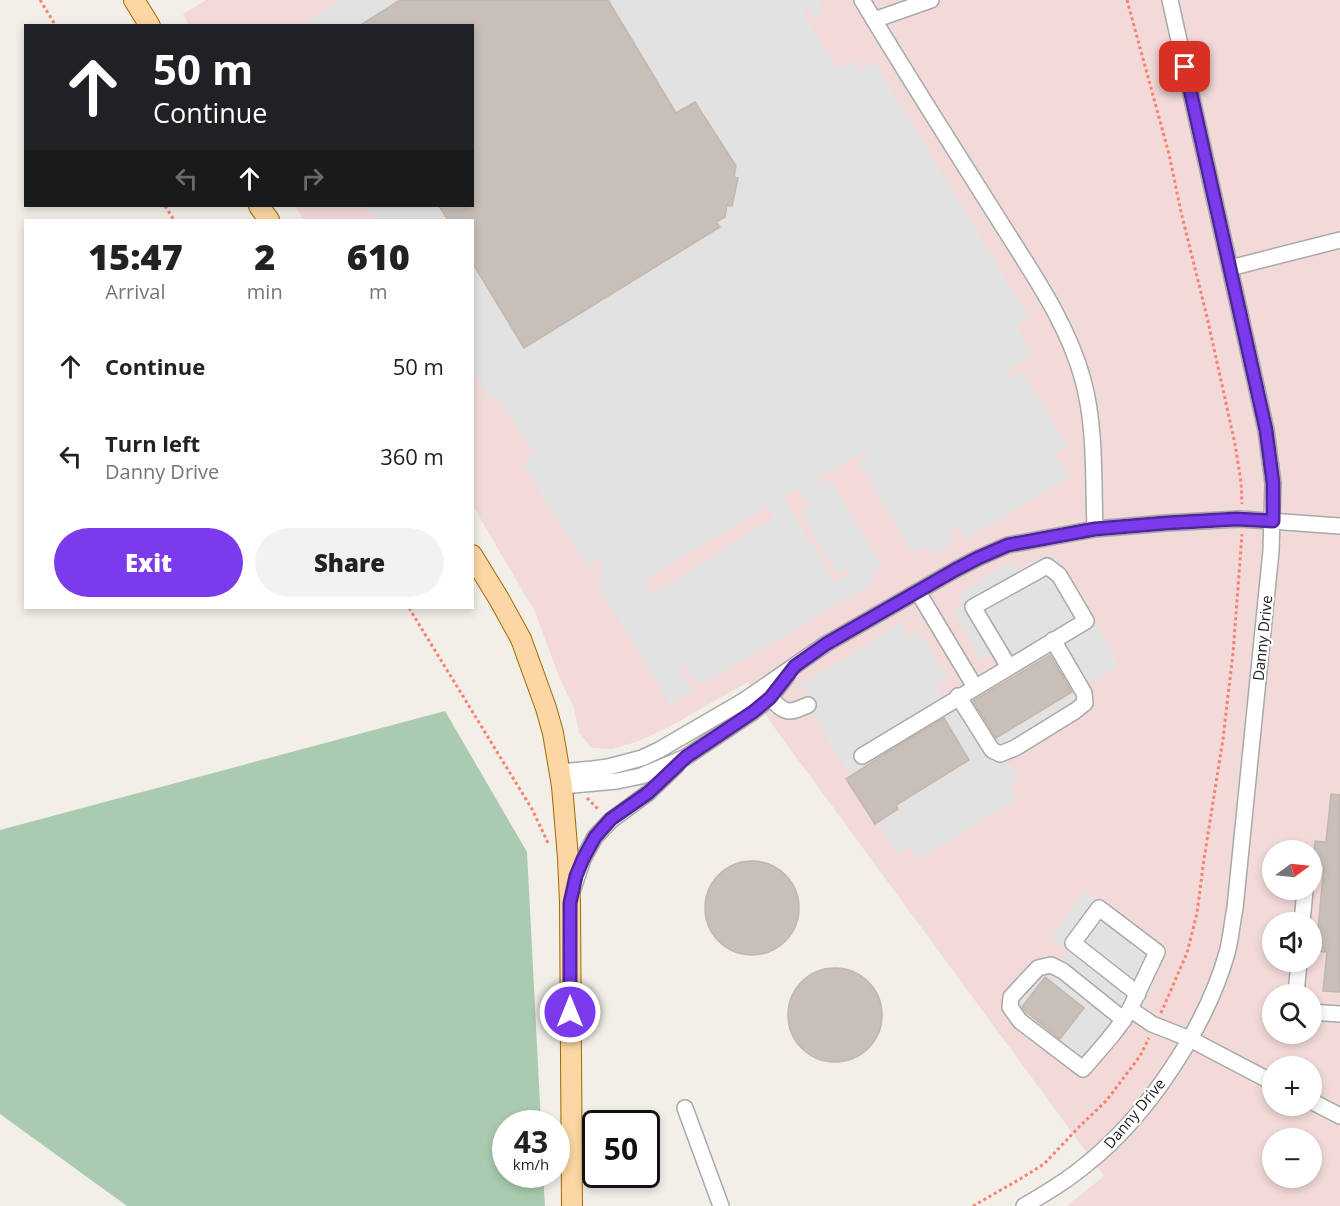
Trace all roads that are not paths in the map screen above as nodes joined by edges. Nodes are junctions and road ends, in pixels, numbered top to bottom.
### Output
1 (134, 0) edge
2 (862, 0) edge
3 (932, 0) edge
4 (1170, 0) edge
5 (874, 20) junction
6 (149, 24) edge
7 (1340, 240) edge
8 (1230, 268) junction
9 (1273, 521) junction
10 (1340, 526) edge
11 (1095, 529) junction
12 (474, 558) edge
13 (918, 592) junction
14 (1053, 640) junction
15 (795, 666) junction
16 (1009, 667) junction
17 (975, 687) junction
18 (958, 696) junction
19 (770, 698) junction
20 (808, 705) dead end
21 (862, 756) dead end
22 (686, 757) junction
23 (561, 779) junction
24 (570, 903) junction
25 (1138, 994) junction
26 (1322, 1013) edge
27 (1340, 1014) edge
28 (1127, 1015) junction
29 (1190, 1039) junction
30 (1262, 1077) edge
31 (1322, 1107) edge
32 (686, 1108) dead end
33 (1340, 1116) edge
34 (572, 1206) edge
35 (721, 1206) edge
36 (1024, 1206) edge

1 - 6 main road
2 - 5 street
3 - 5 street
4 - 8 street, Danny Drive
5 - 11 street
7 - 8 street
8 - 9 street, Danny Drive
9 - 10 street
9 - 11 street
9 - 29 street, Danny Drive
11 - 13 street
12 - 23 main road
13 - 15 street
13 - 17 street
14 - 16 street
14 - 16 street
14 - 18 street
15 - 19 street
15 - 23 street
16 - 17 street
17 - 18 street
18 - 21 street
19 - 20 street
19 - 22 street
22 - 23 street
22 - 24 street
23 - 24 main road
24 - 34 main road
25 - 25 street
25 - 28 street
26 - 27 street
28 - 28 street
28 - 29 street
29 - 30 street
29 - 36 street, Danny Drive
31 - 33 street
32 - 35 street

